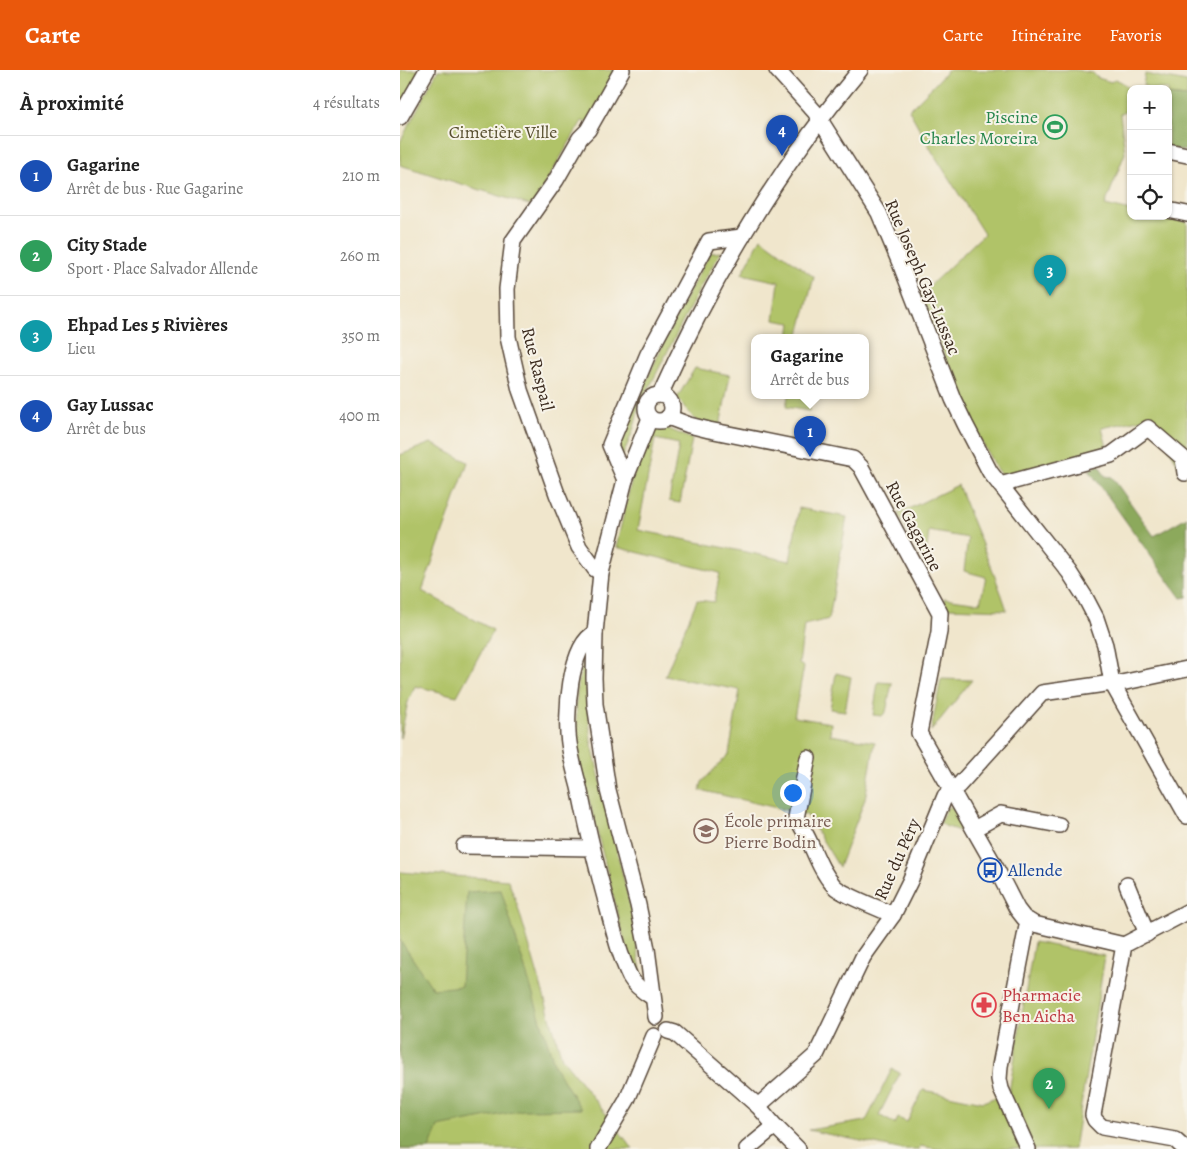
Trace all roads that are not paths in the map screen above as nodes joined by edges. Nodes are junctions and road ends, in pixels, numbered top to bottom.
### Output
1 (427, 70) edge
2 (622, 70) edge
3 (777, 70) edge
4 (860, 70) edge
5 (400, 117) edge
6 (820, 120) junction
7 (1172, 152) edge
8 (1187, 154) edge
9 (1172, 211) edge
10 (1187, 214) edge
11 (742, 237) junction
12 (660, 395) junction
13 (668, 417) junction
14 (650, 418) junction
15 (1184, 473) dead end
16 (625, 480) junction
17 (1000, 485) junction
18 (601, 573) junction
19 (595, 633) junction
20 (1187, 669) edge
21 (1112, 683) junction
22 (808, 758) dead end
23 (953, 791) junction
24 (1187, 816) edge
25 (1060, 825) dead end
26 (974, 829) junction
27 (464, 846) dead end
28 (592, 848) junction
29 (1127, 885) dead end
30 (1187, 912) edge
31 (893, 915) junction
32 (1029, 921) junction
33 (1147, 934) junction
34 (1124, 945) junction
35 (652, 997) junction
36 (666, 1033) junction
37 (758, 1106) junction
38 (775, 1126) junction
39 (598, 1149) edge
40 (747, 1149) edge
41 (798, 1149) edge
42 (1028, 1149) edge
43 (1185, 1149) edge

1 - 5 street
2 - 18 street, Rue Raspail
3 - 6 street, Rue Joseph Gay-Lussac
4 - 6 street
6 - 11 street
6 - 17 street, Rue Joseph Gay-Lussac
7 - 8 street
9 - 10 street
11 - 12 street
11 - 16 street
12 - 13 street
12 - 14 street
13 - 14 street
13 - 23 street, Rue Gagarine
14 - 16 street
15 - 17 street
16 - 18 street
17 - 21 street, Rue Joseph Gay-Lussac
18 - 19 street
19 - 28 street
19 - 35 street
20 - 21 street, Rue du Péry
21 - 23 street, Rue du Péry
21 - 24 street, Rue Joseph Gay-Lussac
22 - 31 street
23 - 26 street, Rue Gagarine
23 - 31 street, Rue du Péry
25 - 26 street
26 - 32 street, Rue Gagarine
27 - 28 street
28 - 35 street
29 - 33 street
30 - 33 street
31 - 37 street, Rue du Péry
32 - 34 street
32 - 42 street
33 - 34 street
34 - 43 street
35 - 36 street
36 - 37 street
36 - 39 street
37 - 38 street
38 - 40 street
38 - 41 street

